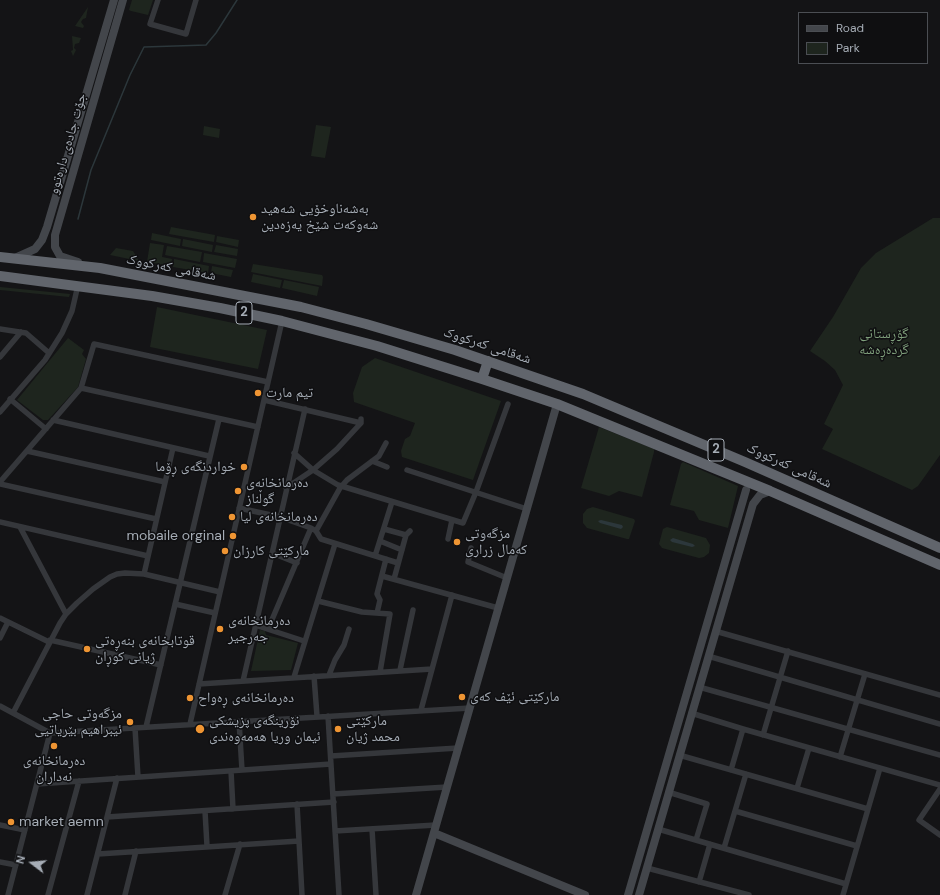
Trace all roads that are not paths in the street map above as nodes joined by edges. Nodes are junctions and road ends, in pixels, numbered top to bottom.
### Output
1 (114, 0) edge
2 (123, 0) edge
3 (158, 0) edge
4 (196, 0) edge
5 (59, 186) junction
6 (68, 189) junction
7 (0, 256) edge
8 (15, 258) junction
9 (98, 268) junction
10 (0, 276) edge
11 (78, 285) junction
12 (282, 321) junction
13 (0, 329) edge
14 (21, 332) junction
15 (49, 353) junction
16 (0, 357) edge
17 (488, 361) junction
18 (482, 379) junction
19 (268, 382) junction
20 (81, 388) junction
21 (10, 399) junction
22 (264, 400) junction
23 (508, 404) dead end
24 (557, 404) junction
25 (305, 409) junction
26 (0, 412) edge
27 (219, 419) junction
28 (53, 420) junction
29 (258, 427) junction
30 (46, 429) junction
31 (386, 443) dead end
32 (173, 448) junction
33 (27, 451) junction
34 (294, 453) junction
35 (210, 456) junction
36 (372, 461) junction
37 (387, 467) dead end
38 (313, 470) junction
39 (407, 470) dead end
40 (736, 478) junction
41 (165, 482) junction
42 (0, 483) edge
43 (341, 486) junction
44 (286, 488) junction
45 (746, 490) junction
46 (476, 492) junction
47 (770, 492) junction
48 (392, 502) junction
49 (753, 504) junction
50 (239, 508) junction
51 (527, 509) junction
52 (280, 517) junction
53 (156, 519) junction
54 (452, 520) junction
55 (0, 522) edge
56 (20, 527) junction
57 (311, 528) junction
58 (384, 528) junction
59 (316, 531) junction
60 (448, 539) dead end
61 (380, 541) junction
62 (335, 544) junction
63 (470, 548) dead end
64 (940, 548) edge
65 (402, 550) junction
66 (272, 553) junction
67 (148, 556) junction
68 (375, 556) junction
69 (386, 559) junction
70 (297, 563) junction
71 (398, 563) junction
72 (940, 565) edge
73 (144, 574) junction
74 (382, 576) junction
75 (507, 578) junction
76 (394, 579) junction
77 (180, 582) junction
78 (220, 592) junction
79 (452, 595) junction
80 (318, 601) junction
81 (175, 604) junction
82 (498, 608) junction
83 (413, 610) dead end
84 (377, 613) junction
85 (66, 614) junction
86 (215, 614) junction
87 (0, 618) edge
88 (8, 622) junction
89 (255, 625) junction
90 (268, 629) junction
91 (349, 629) dead end
92 (715, 631) junction
93 (0, 638) edge
94 (50, 641) junction
95 (304, 641) junction
96 (788, 651) junction
97 (708, 656) junction
98 (161, 665) junction
99 (432, 669) junction
100 (400, 670) junction
101 (693, 671) junction
102 (380, 672) junction
103 (703, 674) junction
104 (865, 674) junction
105 (329, 675) junction
106 (314, 676) junction
107 (294, 678) junction
108 (780, 678) junction
109 (242, 681) junction
110 (199, 684) junction
111 (699, 687) junction
112 (940, 695) edge
113 (857, 700) junction
114 (0, 706) edge
115 (772, 707) junction
116 (470, 708) junction
117 (421, 710) junction
118 (13, 713) junction
119 (691, 713) junction
120 (317, 716) junction
121 (328, 716) junction
122 (239, 721) junction
123 (190, 724) junction
124 (940, 724) edge
125 (146, 727) junction
126 (135, 728) junction
127 (743, 729) junction
128 (849, 729) junction
129 (50, 733) junction
130 (764, 735) junction
131 (458, 748) junction
132 (809, 748) junction
133 (679, 755) junction
134 (940, 755) edge
135 (331, 756) junction
136 (840, 757) junction
137 (331, 764) junction
138 (880, 768) junction
139 (242, 770) junction
140 (732, 770) junction
141 (231, 771) junction
142 (746, 774) junction
143 (138, 777) junction
144 (117, 778) junction
145 (79, 781) junction
146 (37, 784) junction
147 (940, 785) edge
148 (447, 787) junction
149 (796, 788) junction
150 (940, 789) edge
151 (668, 792) junction
152 (333, 794) junction
153 (656, 798) junction
154 (666, 801) junction
155 (334, 802) junction
156 (297, 804) junction
157 (233, 809) junction
158 (868, 809) junction
159 (205, 811) junction
160 (735, 811) junction
161 (107, 817) junction
162 (0, 825) edge
163 (436, 825) junction
164 (372, 829) junction
165 (658, 829) junction
166 (25, 830) junction
167 (336, 831) junction
168 (434, 833) junction
169 (940, 834) edge
170 (696, 840) junction
171 (299, 841) junction
172 (240, 844) junction
173 (710, 844) junction
174 (207, 846) junction
175 (857, 846) junction
176 (724, 848) junction
177 (136, 851) junction
178 (98, 854) junction
179 (0, 862) edge
180 (16, 865) junction
181 (647, 868) junction
182 (699, 882) junction
183 (846, 884) junction
184 (8, 895) edge
185 (48, 895) edge
186 (87, 895) edge
187 (125, 895) edge
188 (225, 895) edge
189 (302, 895) edge
190 (339, 895) edge
191 (376, 895) edge
192 (416, 895) edge
193 (585, 895) edge
194 (628, 895) edge
195 (639, 895) edge
196 (749, 895) edge
197 (843, 895) edge

1 - 5 street, جۆت جادەی دارەتوو
2 - 6 street, جۆت جادەی دارەتوو
3 - 4 street
5 - 6 street
5 - 8 street, جۆت جادەی دارەتوو
6 - 9 street, جۆت جادەی دارەتوو
7 - 8 highway, شەقامی کەرکووک / 2
8 - 9 highway, شەقامی کەرکووک / 2
9 - 17 highway, شەقامی کەرکووک / 2
10 - 11 highway, 2
11 - 12 highway, 2
11 - 15 street
12 - 18 highway, 2
12 - 19 street
13 - 14 street
14 - 15 street
14 - 16 street
15 - 21 street
17 - 18 highway
17 - 64 highway, شەقامی کەرکووک / 2
18 - 24 highway, 2
19 - 20 street
19 - 22 street
20 - 27 street
20 - 28 street
21 - 26 street
21 - 30 street
22 - 25 street
22 - 29 street
23 - 46 street
24 - 40 highway, 2
24 - 51 street
25 - 34 street
25 - 38 street
27 - 29 street
27 - 35 street
28 - 30 street
28 - 32 street
29 - 50 street
30 - 33 street
31 - 36 street
32 - 35 street
32 - 41 street
33 - 41 street
33 - 42 street
34 - 38 street
34 - 44 street
35 - 77 street
36 - 37 street
36 - 43 street
38 - 43 street
38 - 44 street
39 - 46 street
40 - 45 street
40 - 47 highway, 2
41 - 53 street
42 - 53 street
43 - 48 street
43 - 59 street
44 - 52 street
45 - 49 street
45 - 101 street
46 - 51 street
46 - 54 street
47 - 49 street
47 - 72 highway, 2
48 - 54 street
48 - 58 street
49 - 92 street
50 - 52 street
50 - 78 street
51 - 75 street
52 - 57 street
52 - 66 street
53 - 67 street
54 - 60 street
55 - 56 street
56 - 67 street
56 - 85 street
57 - 59 street
57 - 70 street
58 - 61 street
58 - 65 street
59 - 62 street
61 - 65 street
61 - 68 street
62 - 68 street
62 - 80 street
63 - 75 street
65 - 71 street
66 - 70 street
66 - 89 street
67 - 73 street
68 - 69 street
69 - 71 street
69 - 74 street
70 - 90 street
71 - 76 street
73 - 77 street
73 - 85 street
74 - 76 street
74 - 84 street
75 - 82 street
76 - 79 street
77 - 78 street
77 - 81 street
78 - 86 street
79 - 82 street
79 - 99 street
80 - 84 street
80 - 95 street
81 - 86 street
81 - 98 street
82 - 116 street
83 - 100 street
84 - 102 street
85 - 94 street
86 - 110 street
87 - 88 street
88 - 93 street
88 - 94 street
89 - 90 street
89 - 109 street
90 - 95 street
91 - 105 street
92 - 96 street
92 - 97 street
94 - 98 street
94 - 118 street
95 - 107 street
96 - 104 street
96 - 108 street
97 - 103 street
97 - 108 street
98 - 125 street
99 - 100 street
99 - 117 street
100 - 102 street
101 - 103 street
101 - 153 street
102 - 105 street
103 - 111 street
104 - 112 street
104 - 113 street
105 - 106 street
106 - 107 street
106 - 120 street
107 - 109 street
108 - 113 street
108 - 115 street
109 - 110 street
110 - 123 street
111 - 115 street
111 - 119 street
113 - 124 street
113 - 128 street
114 - 118 street
115 - 128 street
115 - 130 street
116 - 117 street
116 - 131 street
117 - 121 street
118 - 129 street
119 - 127 street
119 - 133 street
120 - 121 street
120 - 122 street
121 - 135 street
122 - 123 street
122 - 139 street
123 - 125 street
125 - 126 street
126 - 129 street
126 - 143 street
127 - 130 street
127 - 140 street
128 - 134 street
128 - 136 street
129 - 146 street
130 - 132 street
131 - 135 street
131 - 148 street
132 - 136 street
132 - 149 street
133 - 140 street
133 - 151 street
135 - 137 street
136 - 138 street
137 - 139 street
137 - 152 street
138 - 147 street
138 - 158 street
139 - 141 street
140 - 142 street
141 - 143 street
141 - 157 street
142 - 149 street
142 - 160 street
143 - 144 street
144 - 145 street
144 - 161 street
145 - 146 street
145 - 185 street
146 - 166 street
148 - 152 street
148 - 163 street
149 - 158 street
150 - 169 street
151 - 154 street
151 - 170 street
152 - 155 street
153 - 154 street
153 - 194 street
154 - 165 street
155 - 156 street
155 - 167 street
156 - 157 street
156 - 171 street
157 - 159 street
158 - 175 street
159 - 161 street
159 - 174 street
160 - 175 street
160 - 176 street
161 - 178 street
162 - 166 street
163 - 164 street
163 - 168 street
164 - 167 street
164 - 191 street
165 - 170 street
165 - 181 street
166 - 180 street
167 - 190 street
168 - 192 street
168 - 193 street
170 - 173 street
171 - 172 street
171 - 189 street
172 - 174 street
172 - 188 street
173 - 176 street
173 - 182 street
174 - 177 street
175 - 183 street
176 - 183 street
177 - 178 street
177 - 187 street
178 - 186 street
179 - 180 street
180 - 184 street
181 - 182 street
181 - 195 street
182 - 196 street
183 - 197 street

